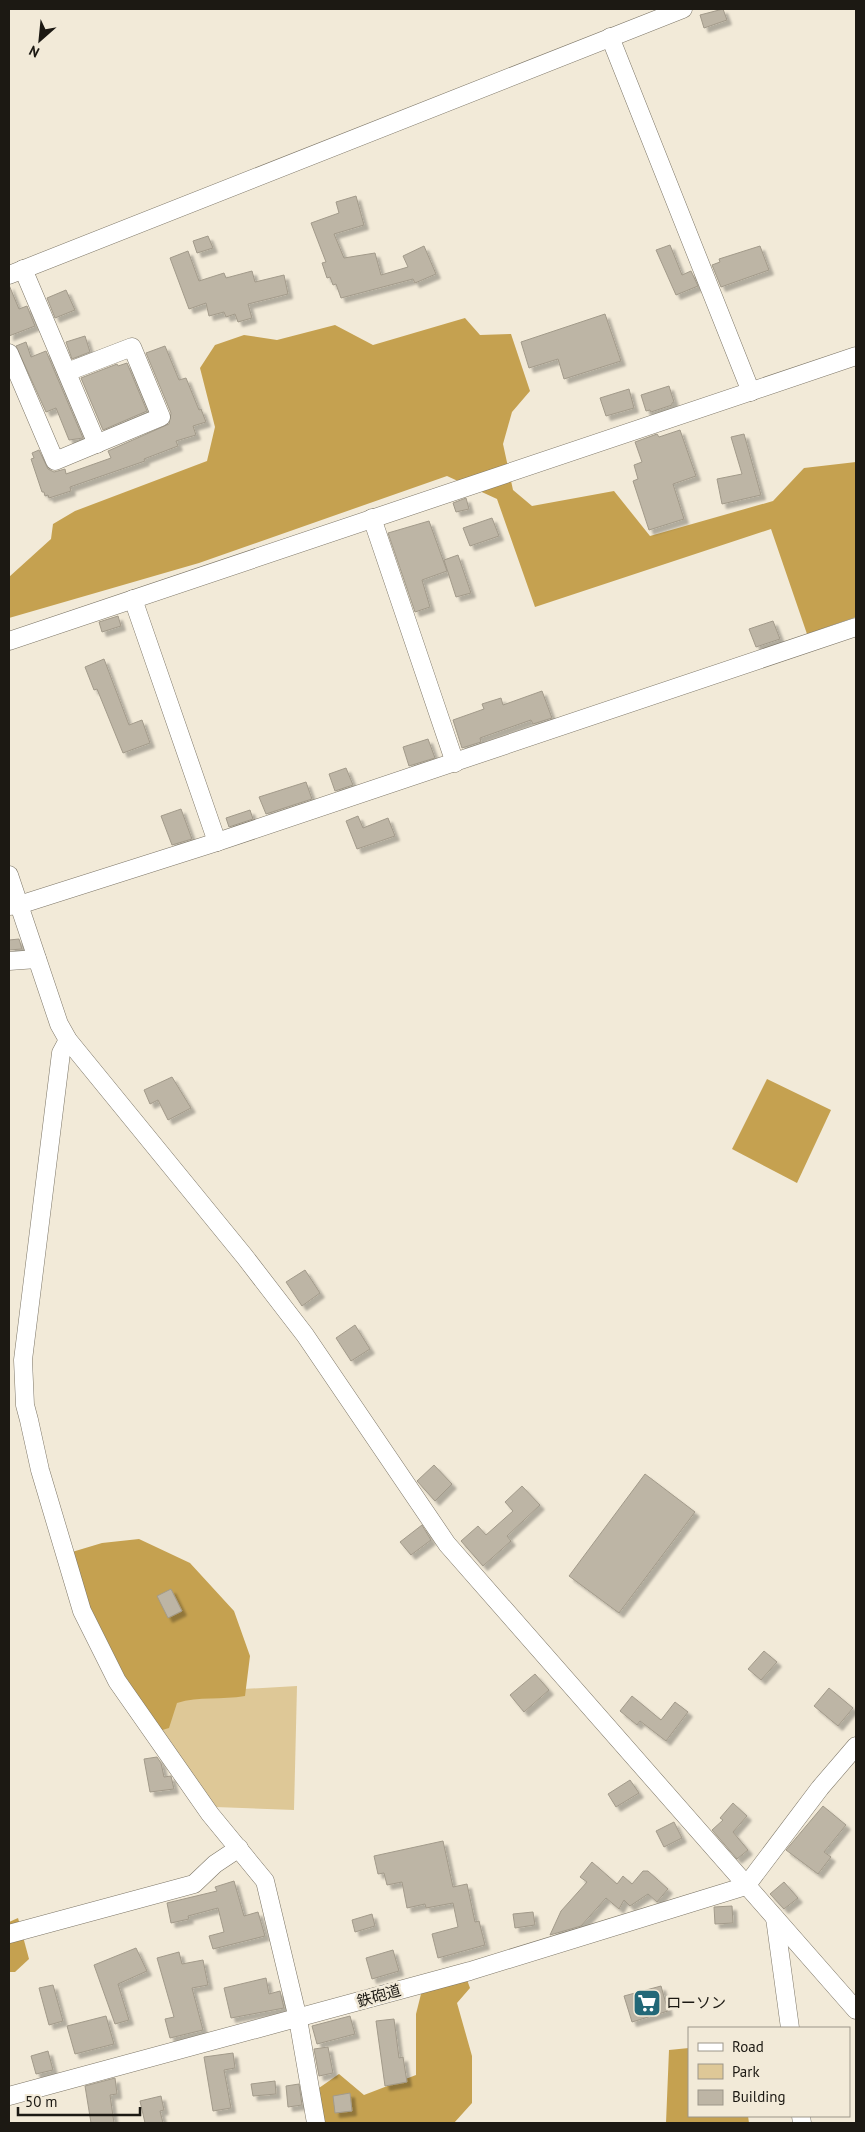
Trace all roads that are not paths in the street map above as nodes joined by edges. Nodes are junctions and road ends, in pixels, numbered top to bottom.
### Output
1 (683, 9) edge
2 (610, 37) junction
3 (16, 272) edge
4 (9, 353) edge
5 (856, 356) edge
6 (67, 372) junction
7 (751, 392) junction
8 (97, 444) junction
9 (372, 518) junction
10 (133, 599) junction
11 (856, 628) edge
12 (9, 641) edge
13 (455, 763) junction
14 (217, 842) junction
15 (9, 875) edge
16 (14, 905) edge
17 (37, 959) junction
18 (9, 960) edge
19 (68, 1040) junction
20 (856, 1746) edge
21 (239, 1848) junction
22 (746, 1886) junction
23 (776, 1918) junction
24 (9, 1934) edge
25 (856, 2010) edge
26 (298, 2019) junction
27 (790, 2027) edge
28 (9, 2096) edge
29 (316, 2123) edge

1 - 2 street
2 - 3 street
2 - 7 street
3 - 6 street
4 - 8 street
5 - 7 street
6 - 8 street
6 - 8 street
7 - 9 street
9 - 10 street
9 - 13 street
10 - 12 street
10 - 14 street
11 - 13 street
13 - 14 street
14 - 16 street
15 - 16 street
16 - 17 street
17 - 18 street
17 - 19 street
19 - 21 street
19 - 22 street
20 - 22 street
21 - 24 street
21 - 26 street
22 - 23 street
22 - 26 street, 鉄砲道
23 - 25 street
23 - 27 street
26 - 28 street, 鉄砲道
26 - 29 street

